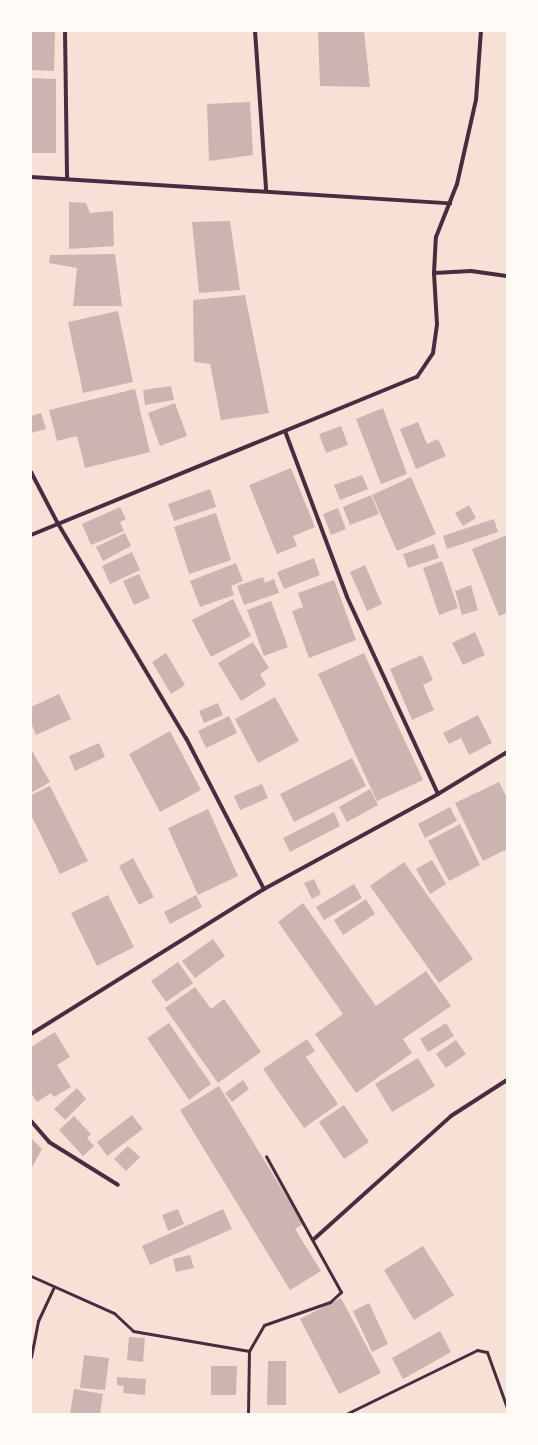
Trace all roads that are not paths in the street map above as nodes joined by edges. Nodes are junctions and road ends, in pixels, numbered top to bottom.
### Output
1 (65, 31) edge
2 (255, 31) edge
3 (481, 31) edge
4 (31, 177) edge
5 (67, 179) junction
6 (266, 190) junction
7 (450, 203) junction
8 (434, 273) junction
9 (507, 276) edge
10 (285, 431) junction
11 (31, 472) edge
12 (57, 522) junction
13 (31, 535) edge
14 (507, 752) edge
15 (438, 794) junction
16 (264, 889) junction
17 (31, 1034) edge
18 (507, 1080) edge
19 (31, 1121) edge
20 (266, 1156) dead end
21 (118, 1186) dead end
22 (314, 1239) junction
23 (31, 1276) edge
24 (54, 1286) junction
25 (249, 1351) junction
26 (31, 1357) edge
27 (507, 1408) edge
28 (248, 1414) edge
29 (346, 1414) edge

1 - 5 street
2 - 6 street
3 - 7 street
4 - 5 street
5 - 6 street
6 - 7 street
7 - 8 street
8 - 9 street
8 - 10 street
10 - 12 street
10 - 15 street
11 - 12 street
12 - 13 street
12 - 16 street
14 - 15 street
15 - 16 street
16 - 17 street
18 - 22 street
19 - 21 street
20 - 22 lane
22 - 25 lane
23 - 24 lane
24 - 25 lane
24 - 26 lane
25 - 28 lane
27 - 29 lane

